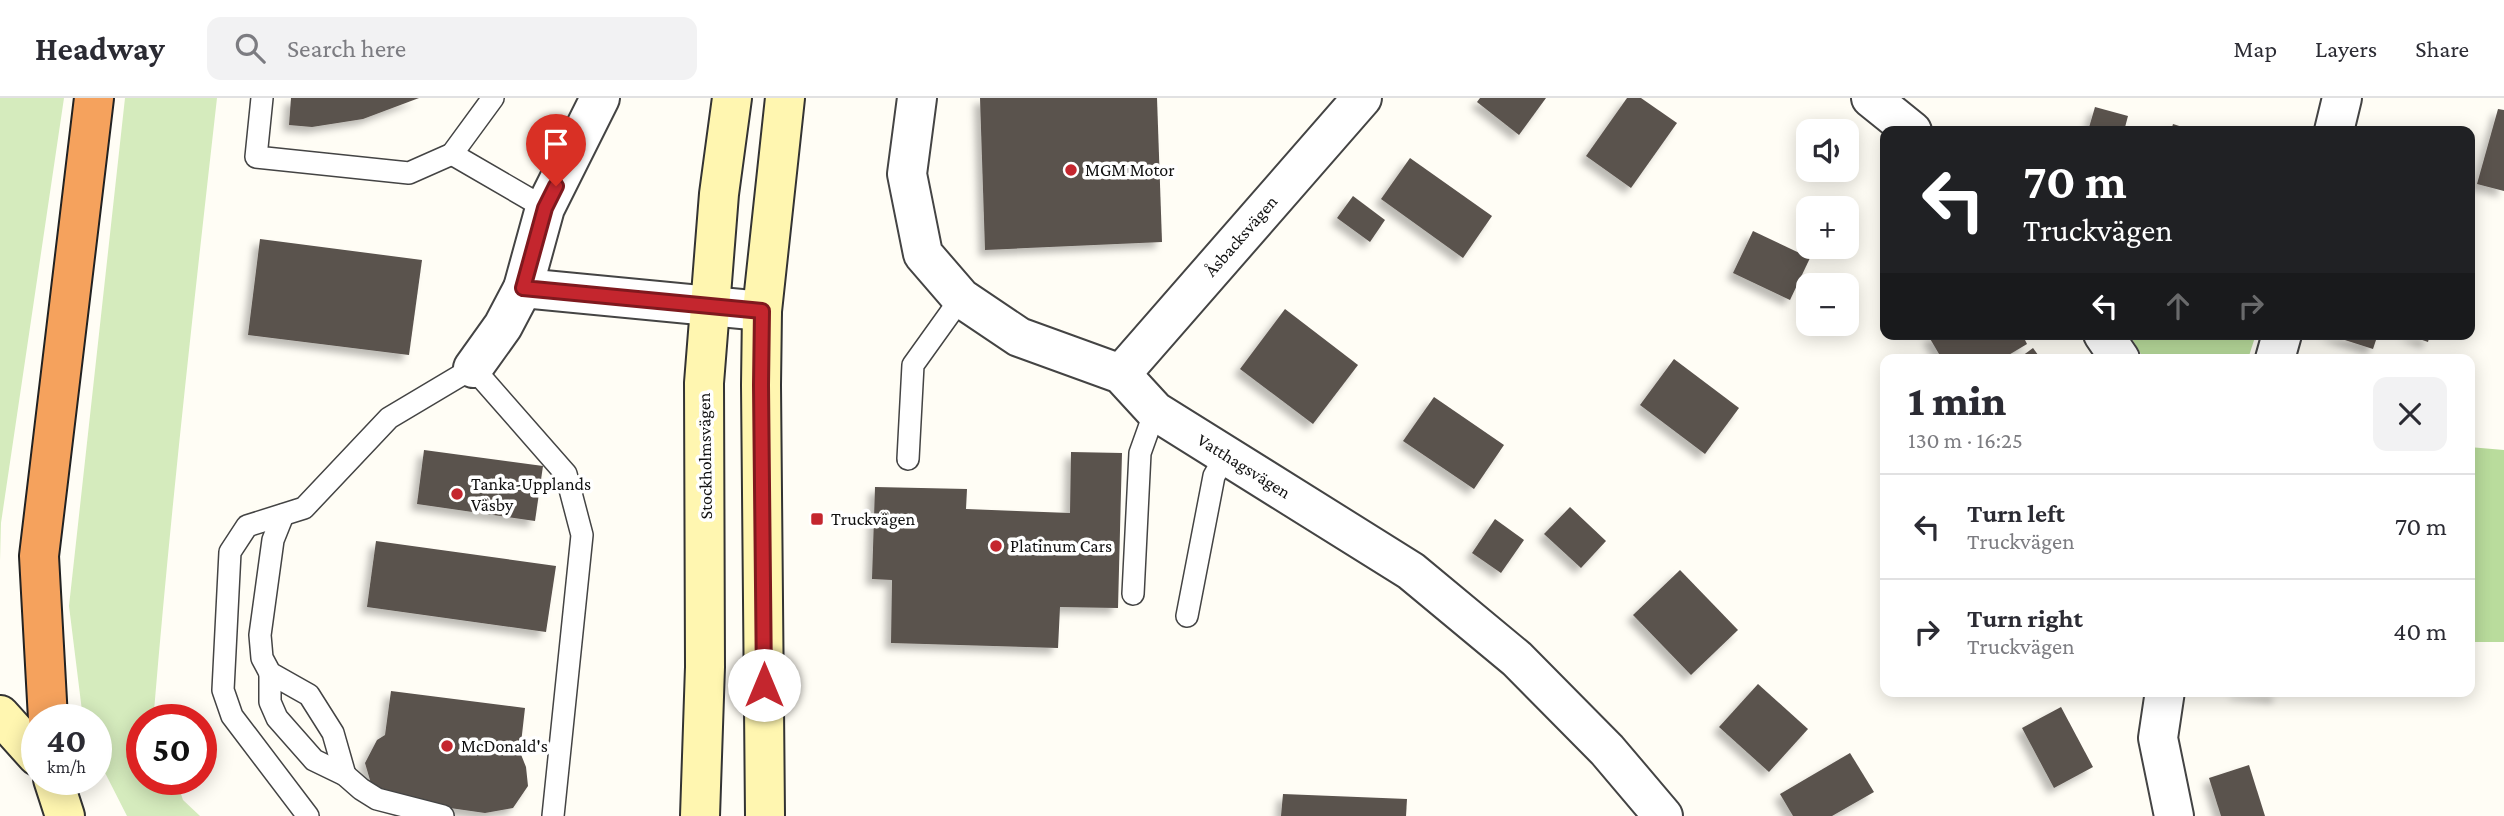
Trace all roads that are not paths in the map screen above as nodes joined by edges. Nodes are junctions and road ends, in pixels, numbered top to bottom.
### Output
1 (94, 98) edge
2 (262, 98) edge
3 (493, 98) edge
4 (600, 98) edge
5 (732, 98) edge
6 (785, 98) edge
7 (917, 98) edge
8 (1362, 98) edge
9 (1871, 98) edge
10 (2342, 98) edge
11 (1906, 126) edge
12 (2335, 126) edge
13 (452, 154) junction
14 (545, 208) junction
15 (523, 288) junction
16 (961, 298) junction
17 (708, 306) junction
18 (762, 311) junction
19 (473, 368) junction
20 (1121, 374) junction
21 (1155, 411) junction
22 (1226, 456) junction
23 (908, 459) dead end
24 (283, 515) junction
25 (1133, 594) dead end
26 (1187, 616) dead end
27 (270, 673) junction
28 (2164, 697) edge
29 (47, 704) edge
30 (0, 715) edge
31 (21, 738) edge
32 (345, 775) junction
33 (58, 795) edge
34 (65, 816) edge
35 (308, 816) edge
36 (443, 816) edge
37 (553, 816) edge
38 (700, 816) edge
39 (765, 816) edge
40 (1663, 816) edge
41 (2174, 816) edge

1 - 29 highway
2 - 13 lane
3 - 13 lane
4 - 14 street
5 - 17 main road, Stockholmsvägen
6 - 18 main road
7 - 16 street, Vatthagsvägen
8 - 20 street, Åsbacksvägen
9 - 11 street
10 - 12 street
13 - 14 lane
14 - 15 street
15 - 17 street
15 - 19 street
16 - 20 street, Vatthagsvägen
16 - 23 lane
17 - 18 street
17 - 38 main road, Stockholmsvägen
18 - 39 main road
19 - 24 lane
19 - 37 lane
20 - 21 street, Vatthagsvägen
21 - 22 street, Vatthagsvägen
21 - 25 lane
22 - 26 lane
22 - 40 street, Vatthagsvägen
24 - 27 lane
24 - 35 lane
27 - 32 lane
27 - 32 lane
28 - 41 street
30 - 31 main road
32 - 36 lane
33 - 34 main road

